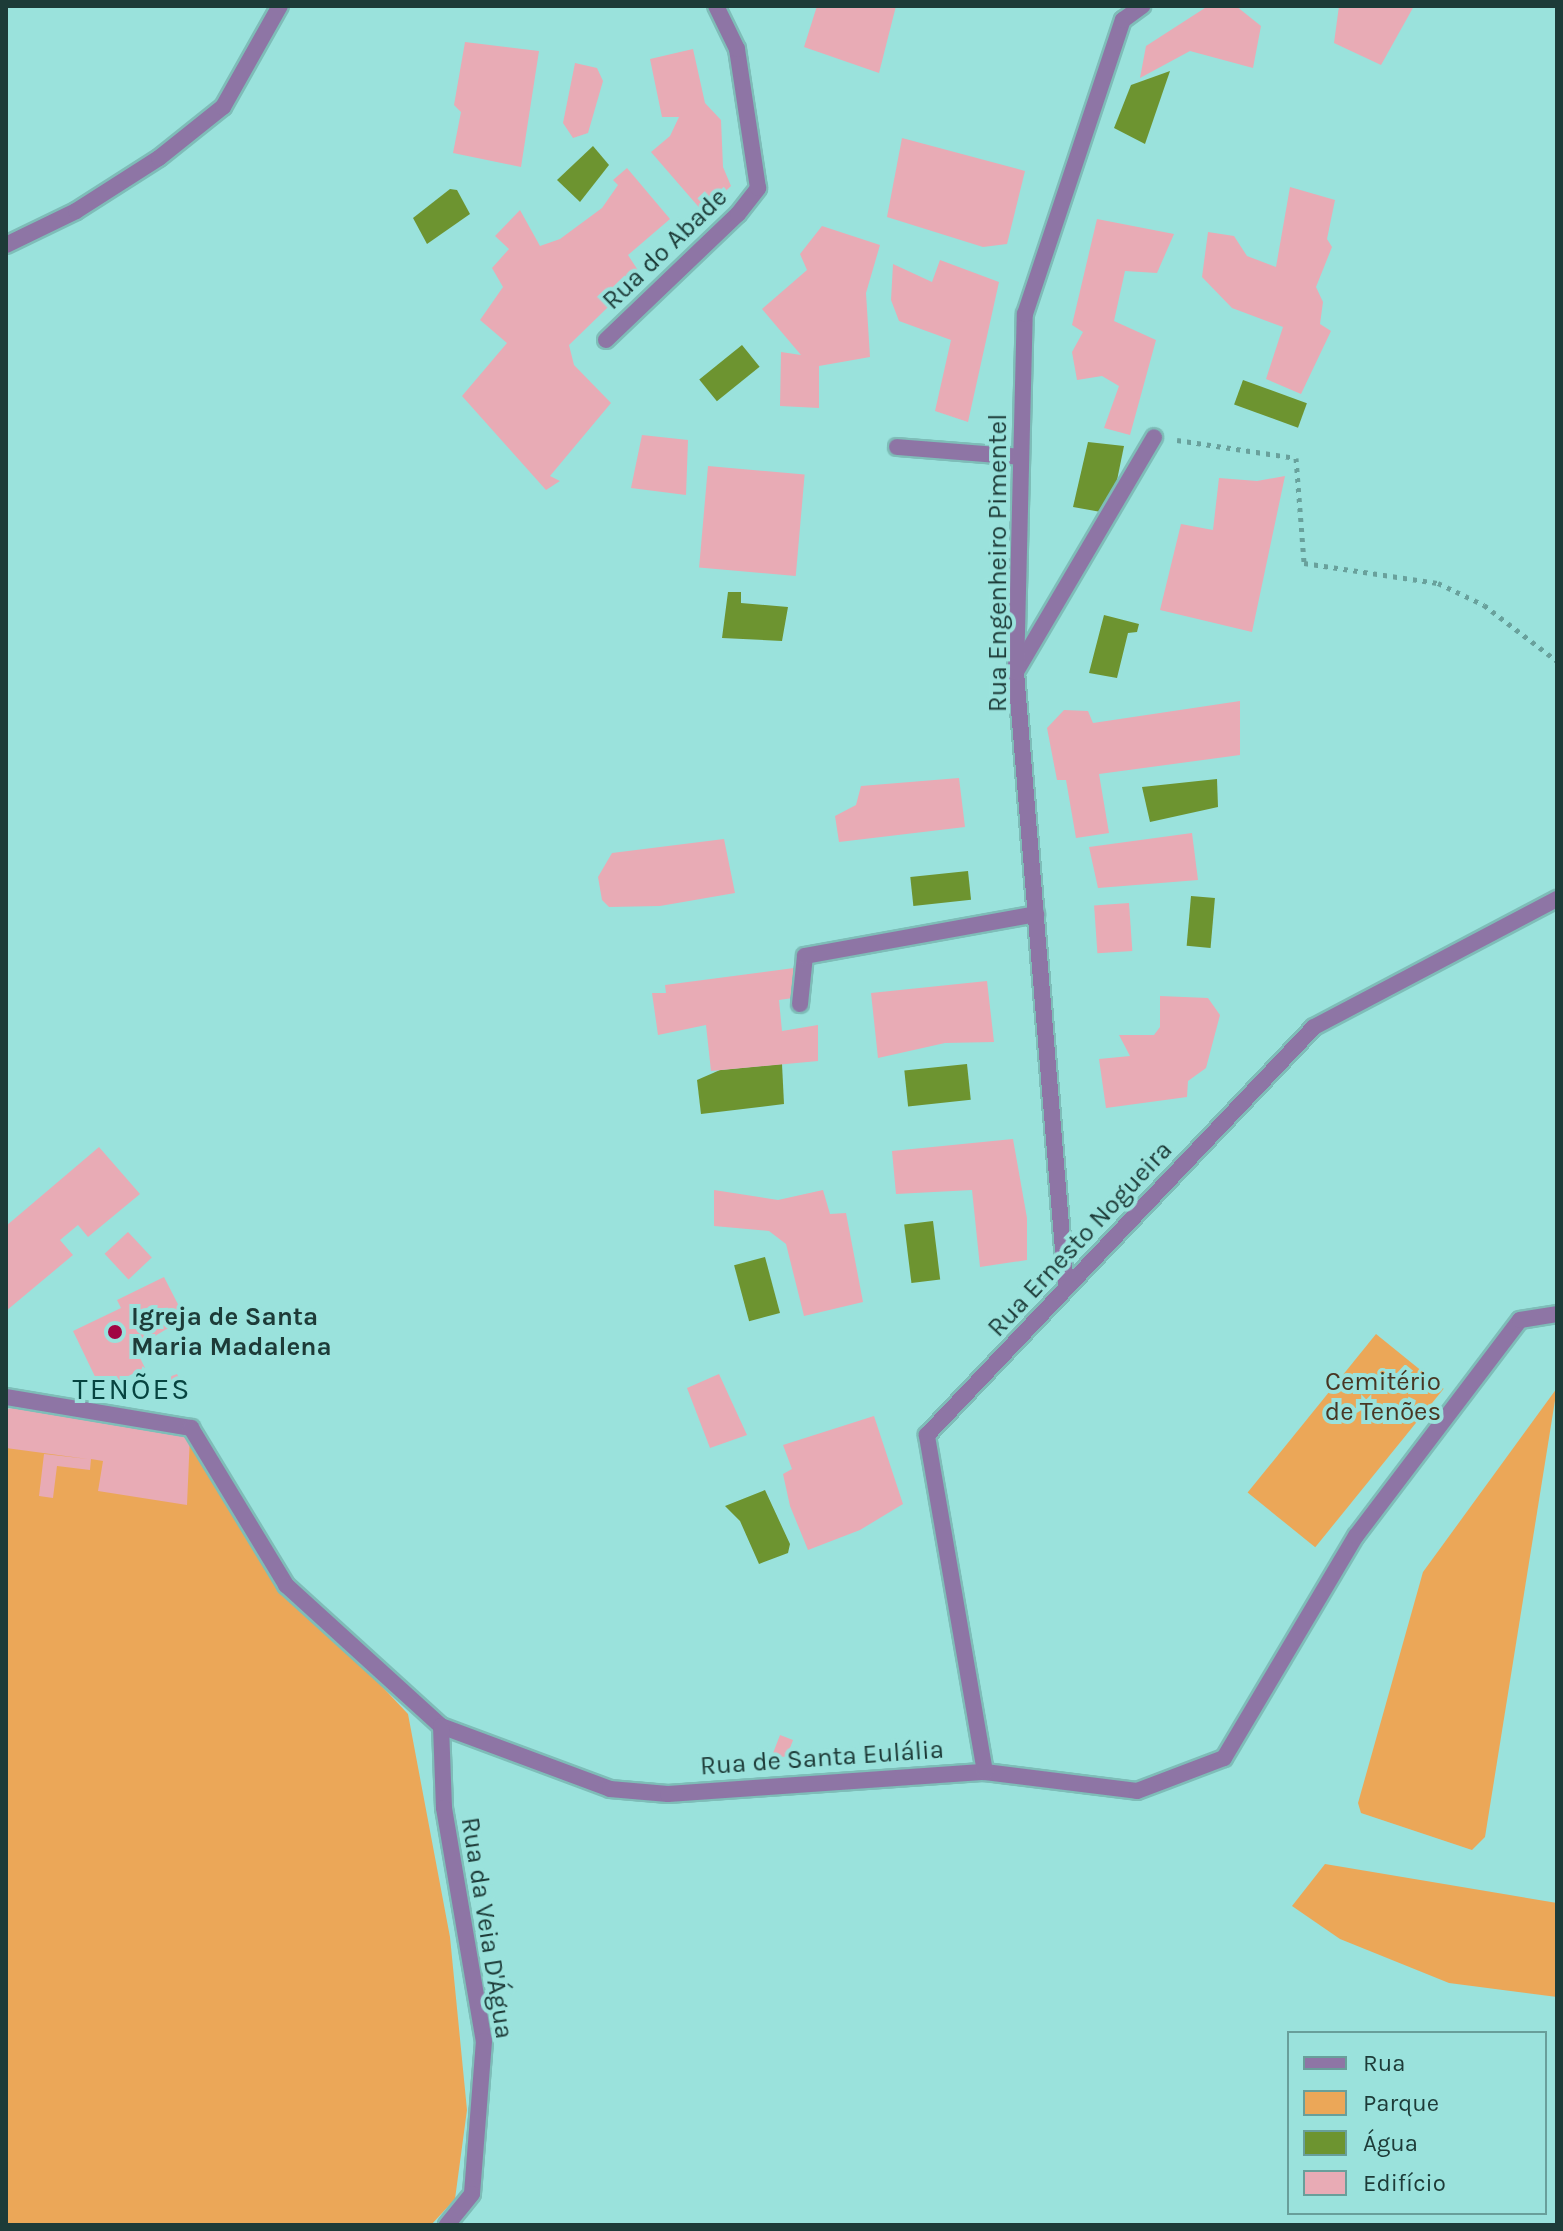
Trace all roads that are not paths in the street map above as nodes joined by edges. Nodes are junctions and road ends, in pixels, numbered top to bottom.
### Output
1 (280, 6) edge
2 (716, 6) edge
3 (1142, 6) edge
4 (6, 245) edge
5 (606, 340) dead end
6 (1154, 437) road end
7 (897, 447) dead end
8 (1021, 457) junction
9 (1016, 672) junction
10 (1557, 899) edge
11 (1036, 914) junction
12 (800, 1004) dead end
13 (1066, 1287) junction
14 (1557, 1314) edge
15 (6, 1397) edge
16 (441, 1726) junction
17 (985, 1772) junction
18 (447, 2225) edge

1 - 4 street
2 - 5 street, Rua do Abade
3 - 8 street, Rua Engenheiro Pimentel
6 - 9 street
7 - 8 street
8 - 9 street, Rua Engenheiro Pimentel
9 - 11 street, Rua Engenheiro Pimentel
10 - 13 street, Rua Ernesto Nogueira
11 - 12 street
11 - 13 street, Rua Engenheiro Pimentel
13 - 17 street, Rua Ernesto Nogueira
14 - 17 street, Rua de Santa Eulália
15 - 16 street, Rua de Santa Eulália
16 - 17 street, Rua de Santa Eulália
16 - 18 street, Rua da Veia D'Água

